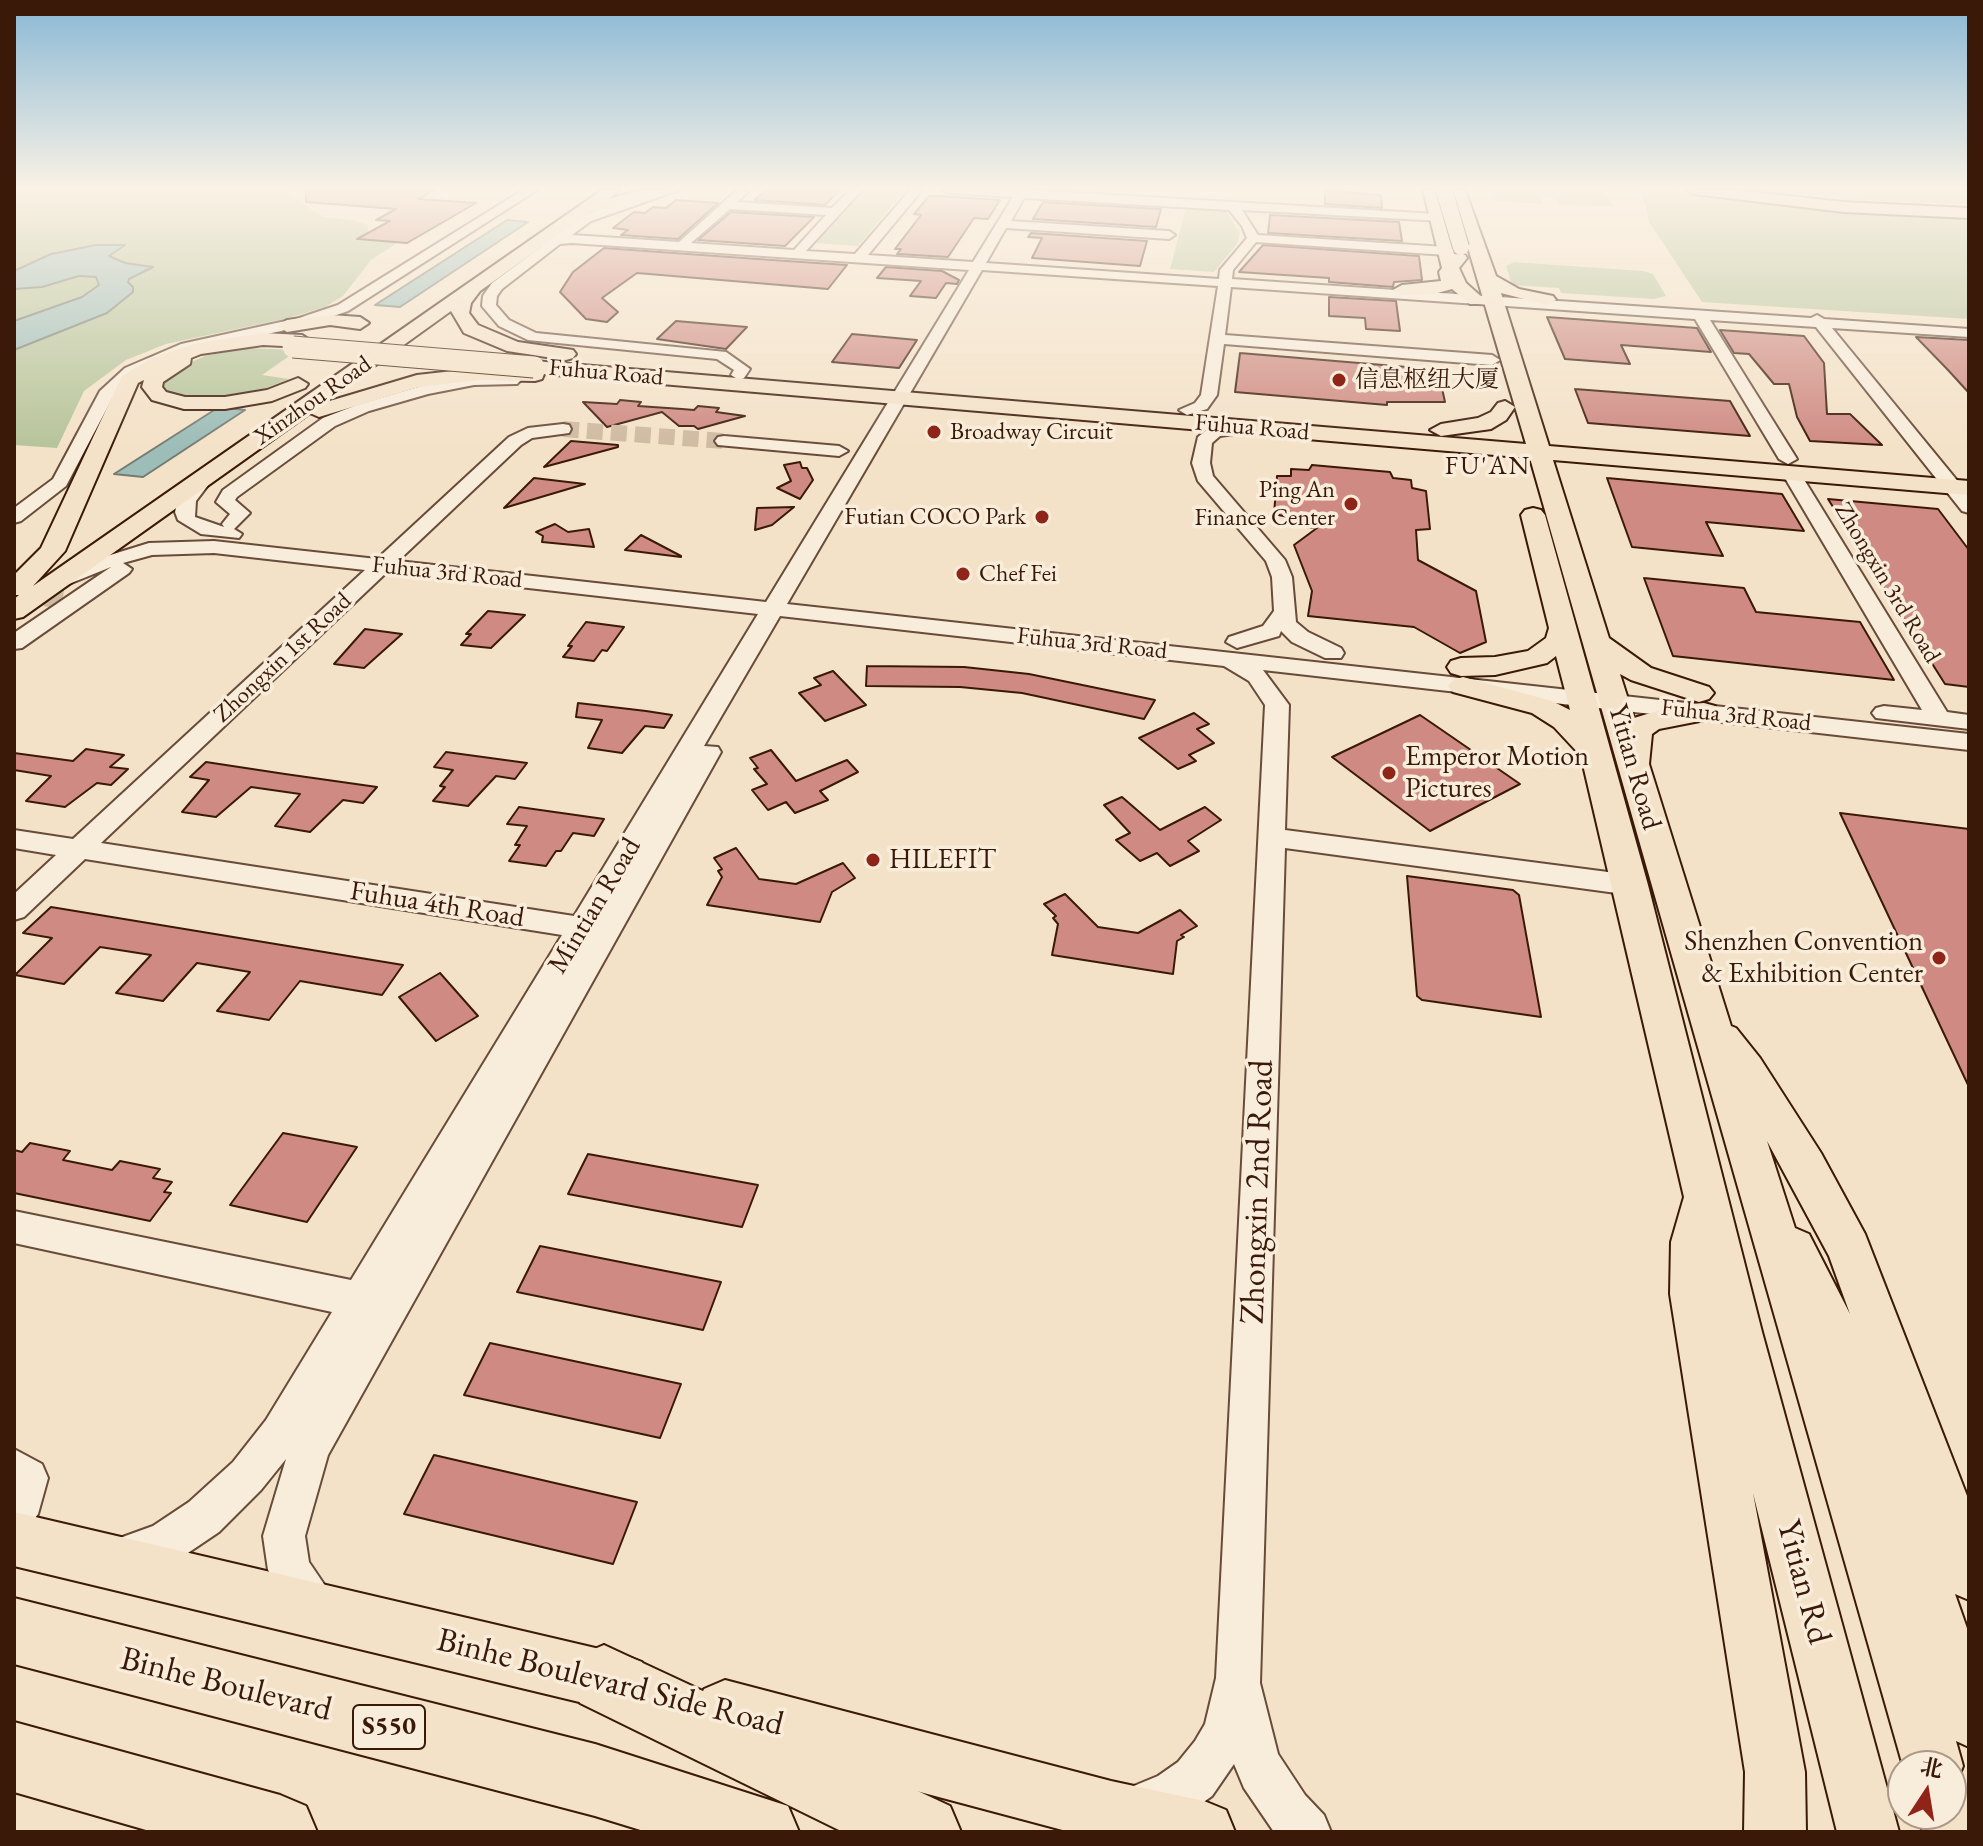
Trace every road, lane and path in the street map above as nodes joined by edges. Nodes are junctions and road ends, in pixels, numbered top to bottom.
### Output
1 (424, 276) edge
2 (473, 276) edge
3 (489, 276) edge
4 (507, 276) edge
5 (977, 276) edge
6 (1213, 276) edge
7 (1228, 276) edge
8 (1448, 276) edge
9 (1474, 276) edge
10 (1474, 276) edge
11 (1486, 276) edge
12 (1227, 281) junction
13 (474, 287) junction
14 (1483, 291) junction
15 (447, 292) junction
16 (1407, 293) junction
17 (1541, 302) junction
18 (1700, 315) junction
19 (369, 320) junction
20 (1491, 321) junction
21 (1819, 321) junction
22 (1969, 331) edge
23 (294, 338) junction
24 (1218, 339) junction
25 (540, 358) junction
26 (1492, 360) junction
27 (311, 375) junction
28 (732, 378) junction
29 (908, 393) junction
30 (1209, 395) junction
31 (1516, 408) junction
32 (1187, 410) junction
33 (1166, 421) junction
34 (1244, 421) junction
35 (563, 429) tunnel mouth
36 (240, 434) junction
37 (263, 436) junction
38 (1434, 437) junction
39 (724, 441) tunnel mouth
40 (1204, 441) junction
41 (871, 444) junction
42 (1533, 444) junction
43 (839, 451) junction
44 (1612, 458) junction
45 (858, 466) junction
46 (1789, 466) junction
47 (206, 476) junction
48 (1958, 480) edge
49 (1549, 486) junction
50 (1969, 507) edge
51 (14, 517) edge
52 (217, 539) junction
53 (389, 559) junction
54 (62, 595) junction
55 (15, 597) edge
56 (786, 602) junction
57 (1283, 614) junction
58 (1563, 627) junction
59 (1596, 641) junction
60 (1237, 642) junction
61 (14, 643) edge
62 (1217, 658) junction
63 (1336, 662) junction
64 (1462, 676) junction
65 (1596, 691) junction
66 (1702, 702) junction
67 (1277, 705) junction
68 (1939, 719) junction
69 (1969, 722) edge
70 (1969, 742) edge
71 (1616, 761) junction
72 (1272, 837) junction
73 (14, 839) edge
74 (14, 855) edge
75 (72, 856) junction
76 (1631, 885) junction
77 (14, 910) edge
78 (585, 937) junction
79 (1709, 1025) junction
80 (1705, 1196) junction
81 (14, 1227) edge
82 (375, 1304) junction
83 (1738, 1332) joint
84 (1826, 1353) junction
85 (14, 1469) edge
86 (14, 1511) edge
87 (14, 1539) edge
88 (109, 1561) junction
89 (1969, 1572) edge
90 (318, 1611) junction
91 (14, 1631) edge
92 (1239, 1678) junction
93 (604, 1679) junction
94 (1969, 1717) edge
95 (1929, 1750) edge
96 (14, 1757) edge
97 (1111, 1812) junction
98 (280, 1832) edge
99 (762, 1832) edge
100 (924, 1832) edge
101 (1204, 1832) edge
102 (1307, 1832) edge
103 (1775, 1832) edge
104 (1868, 1832) edge

1 - 19 street
2 - 15 main road, Xinzhou Road
3 - 13 main road, Xinzhou Road
4 - 25 street
5 - 29 street, Mintian Road
6 - 12 street
7 - 12 street
8 - 16 main road
9 - 14 main road, Yitian Road
10 - 14 main road, Yitian Road
11 - 14 main road
12 - 16 street
12 - 24 street
13 - 28 main road
13 - 37 main road, Xinzhou Road
14 - 16 street
14 - 17 main road
14 - 20 main road, Yitian Road
15 - 19 main road
15 - 36 main road, Xinzhou Road
16 - 20 main road
17 - 18 street
17 - 20 main road
17 - 21 street
18 - 21 street
18 - 46 street, Zhongxin 3rd Road
19 - 23 main road
19 - 27 main road
20 - 26 main road, Yitian Road
20 - 31 main road, Yitian Road
21 - 22 street
21 - 48 street
23 - 25 main road, Fuhua Road, bridge
23 - 27 main road
23 - 51 street
23 - 55 main road
24 - 26 street
24 - 30 street
25 - 28 main road, Fuhua Road
25 - 28 street
25 - 52 street
26 - 31 main road, Yitian Road
27 - 36 main road
28 - 29 main road, Fuhua Road
28 - 37 main road
29 - 32 main road, Fuhua Road
29 - 33 main road, Fuhua Road
29 - 41 street, Mintian Road
29 - 56 street, Mintian Road
30 - 32 street
30 - 34 street
31 - 38 main road
31 - 42 main road, Yitian Road
31 - 42 main road
32 - 34 main road, Fuhua Road
33 - 34 main road, Fuhua Road
33 - 40 street
34 - 38 main road, Fuhua Road
34 - 40 street
35 - 53 street, Zhongxin 1st Road
36 - 55 main road, Xinzhou Road
37 - 47 main road, Xinzhou Road
38 - 42 main road, Fuhua Road
38 - 42 main road
39 - 43 street
40 - 57 street
41 - 43 street
41 - 45 street, Mintian Road
42 - 44 main road, Fuhua Road
42 - 46 main road, Fuhua Road
42 - 49 main road, Yitian Road
42 - 58 main road, Yitian Road
43 - 45 street
44 - 46 main road, Fuhua Road
44 - 49 main road
45 - 56 street, Mintian Road
46 - 48 main road, Fuhua Road
46 - 68 street, Zhongxin 3rd Road
47 - 52 street
47 - 54 main road, Xinzhou Road
48 - 50 street
49 - 59 main road, Yitian Road
52 - 53 street, Fuhua 3rd Road
52 - 54 street
52 - 54 street
53 - 56 street, Fuhua 3rd Road
53 - 75 street, Zhongxin 1st Road
54 - 55 main road, Xinzhou Road
54 - 61 street
56 - 60 street, Fuhua 3rd Road
56 - 62 street, Fuhua 3rd Road
56 - 78 street, Mintian Road
57 - 60 street
57 - 63 street
58 - 64 main road
58 - 65 main road, Yitian Road
59 - 65 main road, Yitian Road
59 - 66 main road
60 - 63 street, Fuhua 3rd Road
62 - 63 street, Fuhua 3rd Road
62 - 67 street
63 - 64 street, Fuhua 3rd Road
63 - 67 street
64 - 65 street, Fuhua 3rd Road
64 - 71 main road
65 - 66 street, Fuhua 3rd Road
65 - 71 main road, Yitian Road
66 - 68 street, Fuhua 3rd Road
66 - 70 street, Fuhua 3rd Road
66 - 71 main road
67 - 72 street, Zhongxin 2nd Road
68 - 69 street, Fuhua 3rd Road
71 - 76 main road, Yitian Road
71 - 79 main road, Yitian Road
72 - 76 street
72 - 92 street, Zhongxin 2nd Road
73 - 75 street, Fuhua 4th Road
74 - 75 street, Fuhua 4th Road
75 - 77 street, Zhongxin 1st Road
75 - 78 street, Fuhua 4th Road
76 - 80 main road, Yitian Road
78 - 82 street, Mintian Road
79 - 84 main road, Yitian Road
79 - 89 main road
80 - 83 main road, Yitian Road
80 - 103 main road
81 - 82 street
82 - 88 street, Mintian Road
82 - 90 street, Mintian Road
83 - 104 main road, Yitian Rd
84 - 94 main road
84 - 95 main road
85 - 86 street
87 - 88 main road, Binhe Boulevard Side Road
88 - 90 main road, Binhe Boulevard Side Road
90 - 93 main road, Binhe Boulevard Side Road
91 - 99 highway, Binhe Boulevard / S550
92 - 97 street, Zhongxin 2nd Road
92 - 102 street, Zhongxin 2nd Road
93 - 97 main road, Binhe Boulevard Side Road
93 - 100 highway
96 - 98 highway
97 - 101 main road, Binhe Boulevard Side Road

